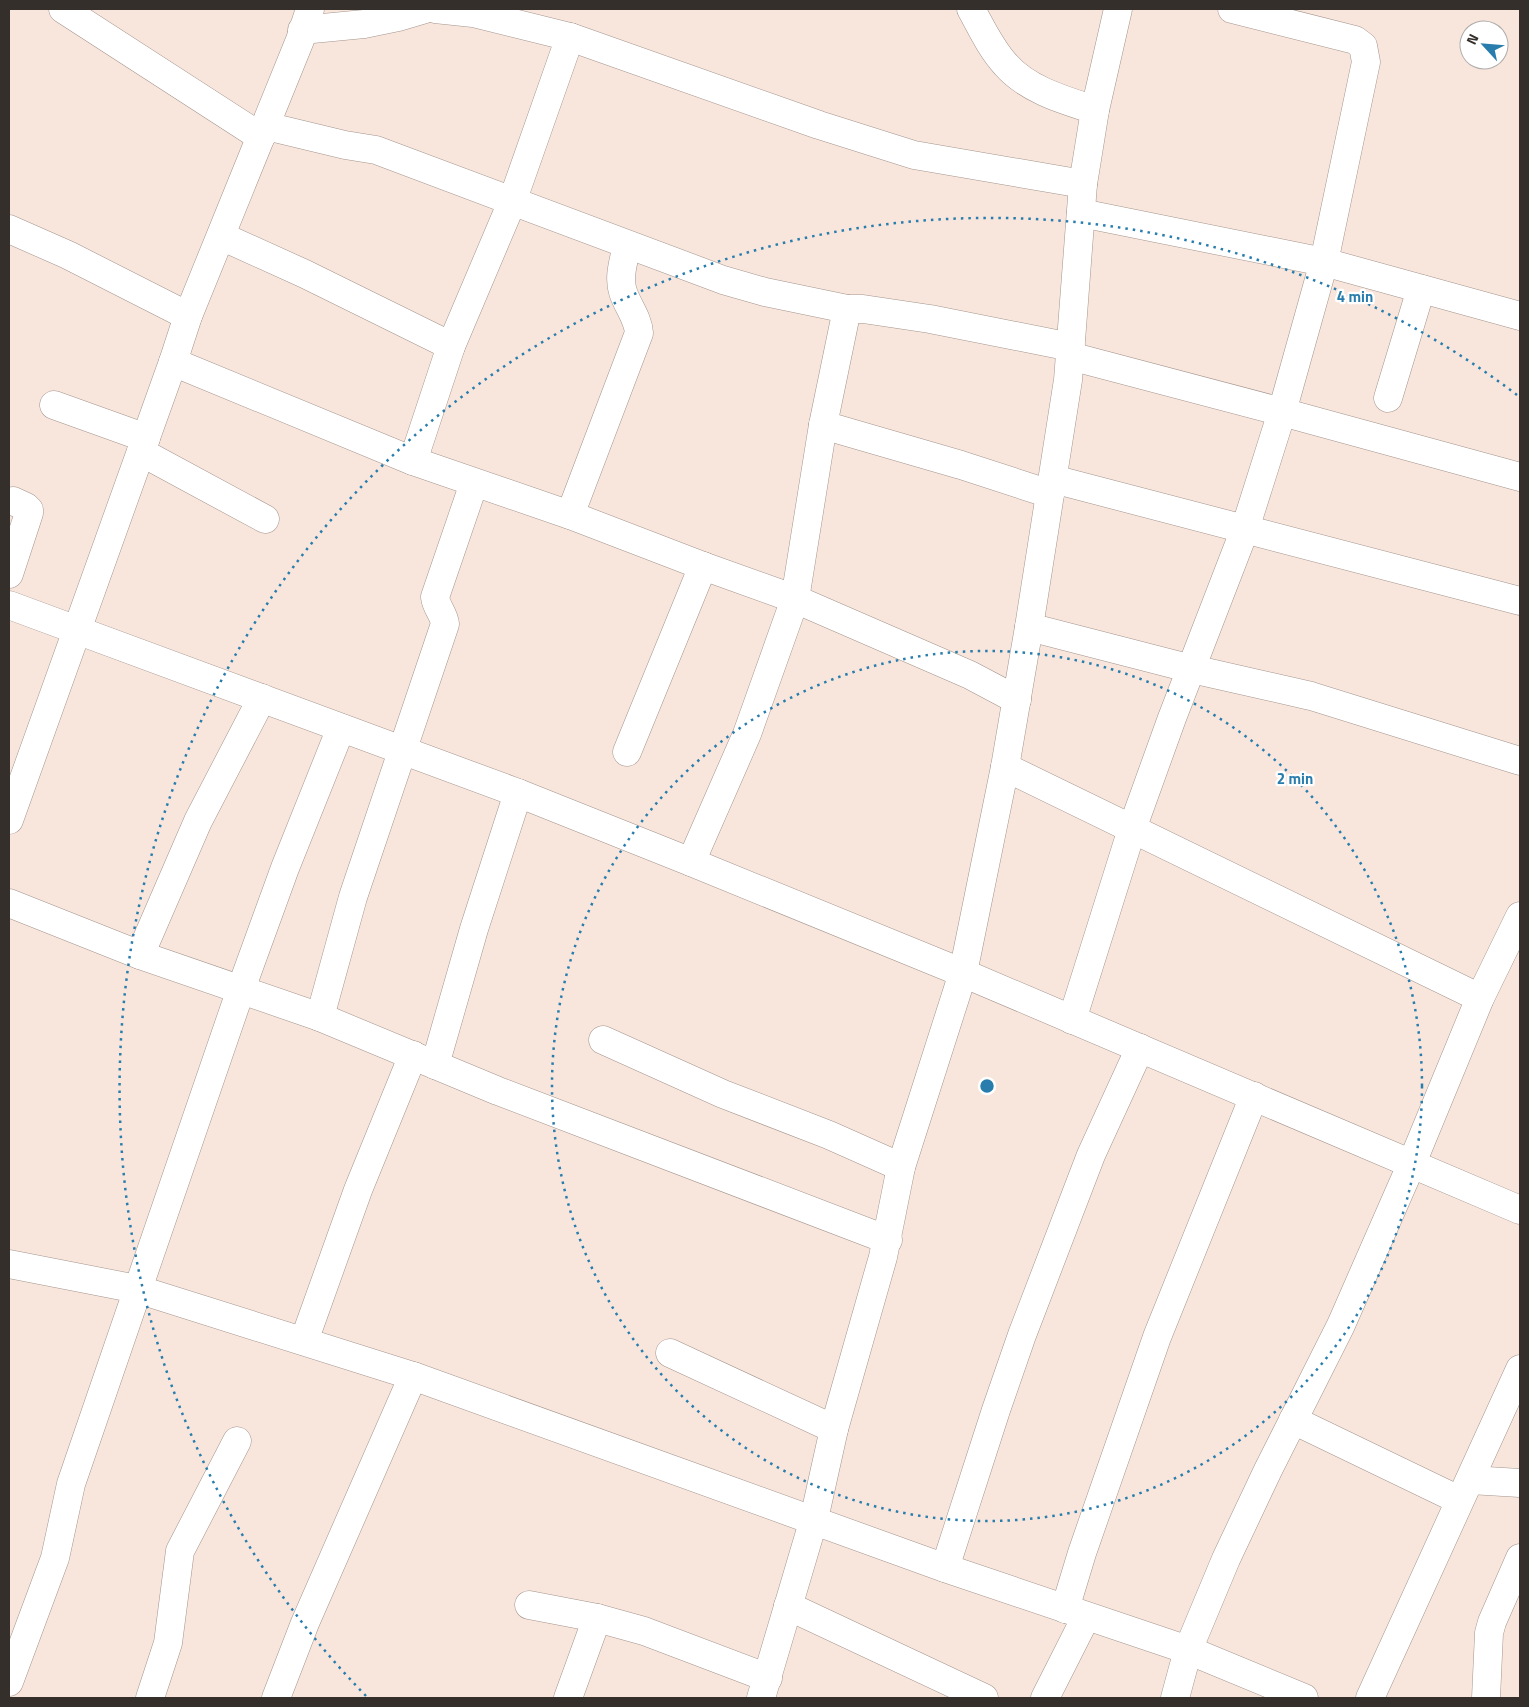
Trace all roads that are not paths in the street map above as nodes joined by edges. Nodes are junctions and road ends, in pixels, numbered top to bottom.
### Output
1 (63, 9) edge
2 (425, 9) edge
3 (435, 9) edge
4 (971, 9) edge
5 (1118, 9) edge
6 (1232, 9) edge
7 (306, 20) edge
8 (570, 37) junction
9 (1095, 110) junction
10 (263, 131) junction
11 (1083, 184) junction
12 (512, 202) junction
13 (1081, 213) junction
14 (9, 229) edge
15 (221, 236) junction
16 (628, 244) junction
17 (1324, 262) junction
18 (1421, 289) junction
19 (847, 309) junction
20 (188, 316) junction
21 (1520, 316) edge
22 (452, 346) junction
23 (1070, 352) junction
24 (173, 362) junction
25 (1388, 398) dead end
26 (54, 405) dead end
27 (1282, 412) junction
28 (823, 425) junction
29 (143, 445) junction
30 (413, 461) junction
31 (1520, 477) edge
32 (474, 483) junction
33 (1052, 486) junction
34 (13, 501) dead end
35 (570, 514) junction
36 (265, 519) dead end
37 (1245, 529) junction
38 (703, 566) junction
39 (9, 574) edge
40 (795, 599) junction
41 (1520, 601) edge
42 (9, 605) edge
43 (1029, 627) junction
44 (76, 630) junction
45 (1192, 669) junction
46 (262, 698) junction
47 (1017, 700) junction
48 (341, 728) junction
49 (403, 752) junction
50 (627, 752) dead end
51 (1520, 761) edge
52 (1005, 767) junction
53 (518, 793) junction
54 (9, 820) edge
55 (1132, 829) junction
56 (691, 862) junction
57 (9, 903) edge
58 (1520, 916) edge
59 (140, 955) junction
60 (963, 973) junction
61 (241, 989) junction
62 (1480, 998) junction
63 (320, 1017) junction
64 (1072, 1020) junction
65 (603, 1040) dead end
66 (1140, 1048) junction
67 (424, 1060) junction
68 (1254, 1096) junction
69 (1412, 1163) junction
70 (901, 1167) junction
71 (1520, 1210) edge
72 (888, 1240) junction
73 (9, 1264) edge
74 (137, 1289) junction
75 (304, 1341) junction
76 (670, 1353) dead end
77 (1520, 1369) edge
78 (413, 1376) junction
79 (1293, 1420) junction
80 (834, 1429) junction
81 (237, 1441) dead end
82 (1520, 1482) edge
83 (1465, 1490) junction
84 (814, 1519) junction
85 (1520, 1558) edge
86 (945, 1568) junction
87 (529, 1605) dead end
88 (788, 1606) junction
89 (1076, 1613) junction
90 (596, 1618) junction
91 (1188, 1650) junction
92 (9, 1682) edge
93 (764, 1688) edge
94 (150, 1698) edge
95 (276, 1698) edge
96 (568, 1698) edge
97 (984, 1698) edge
98 (1045, 1698) edge
99 (1176, 1698) edge
100 (1304, 1698) edge
101 (1370, 1698) edge
102 (1486, 1698) edge

1 - 10 street
2 - 7 street
3 - 8 street
4 - 9 street
5 - 9 street
6 - 17 street
7 - 10 street
8 - 11 street
8 - 12 street
9 - 11 street
10 - 12 street
10 - 15 street
11 - 13 street
12 - 16 street
12 - 22 street
13 - 17 street
13 - 23 street
14 - 20 street
15 - 20 street
15 - 22 street
16 - 19 street
16 - 35 street
17 - 18 street
17 - 27 street
18 - 21 street
18 - 25 street
19 - 23 street
19 - 28 street
20 - 24 street
22 - 30 street
23 - 27 street
23 - 33 street
24 - 29 street
24 - 30 street
26 - 29 street
27 - 31 street
27 - 37 street
28 - 33 street
28 - 40 street
29 - 36 street
29 - 44 street
30 - 32 street
32 - 35 street
32 - 49 street
33 - 37 street
33 - 43 street
34 - 39 street
35 - 38 street
37 - 41 street
37 - 45 street
38 - 40 street
38 - 50 street
40 - 47 street
40 - 56 street
42 - 44 street
43 - 45 street
43 - 47 street
44 - 46 street
44 - 54 street
45 - 51 street
45 - 55 street
46 - 48 street
46 - 59 street
47 - 52 street
48 - 49 street
48 - 61 street
49 - 53 street
49 - 63 street
52 - 55 street
52 - 60 street
53 - 56 street
53 - 67 street
55 - 62 street
55 - 64 street
56 - 60 street
57 - 59 street
58 - 62 street
59 - 61 street
60 - 64 street
60 - 70 street
61 - 63 street
61 - 74 street
62 - 69 street
63 - 67 street
64 - 66 street
65 - 70 street
66 - 68 street
66 - 86 street
67 - 72 street
67 - 75 street
68 - 69 street
68 - 89 street
69 - 71 street
69 - 79 street
70 - 72 street
72 - 80 street
73 - 74 street
74 - 75 street
74 - 92 street
75 - 78 street
76 - 80 street
77 - 83 street
78 - 84 street
78 - 95 street
79 - 83 street
79 - 91 street
80 - 84 street
81 - 94 street
82 - 83 street
83 - 101 street
84 - 86 street
84 - 88 street
85 - 102 street
86 - 89 street
87 - 90 street
88 - 93 street
88 - 97 street
89 - 91 street
89 - 98 street
90 - 93 street
90 - 96 street
91 - 99 street
91 - 100 street

